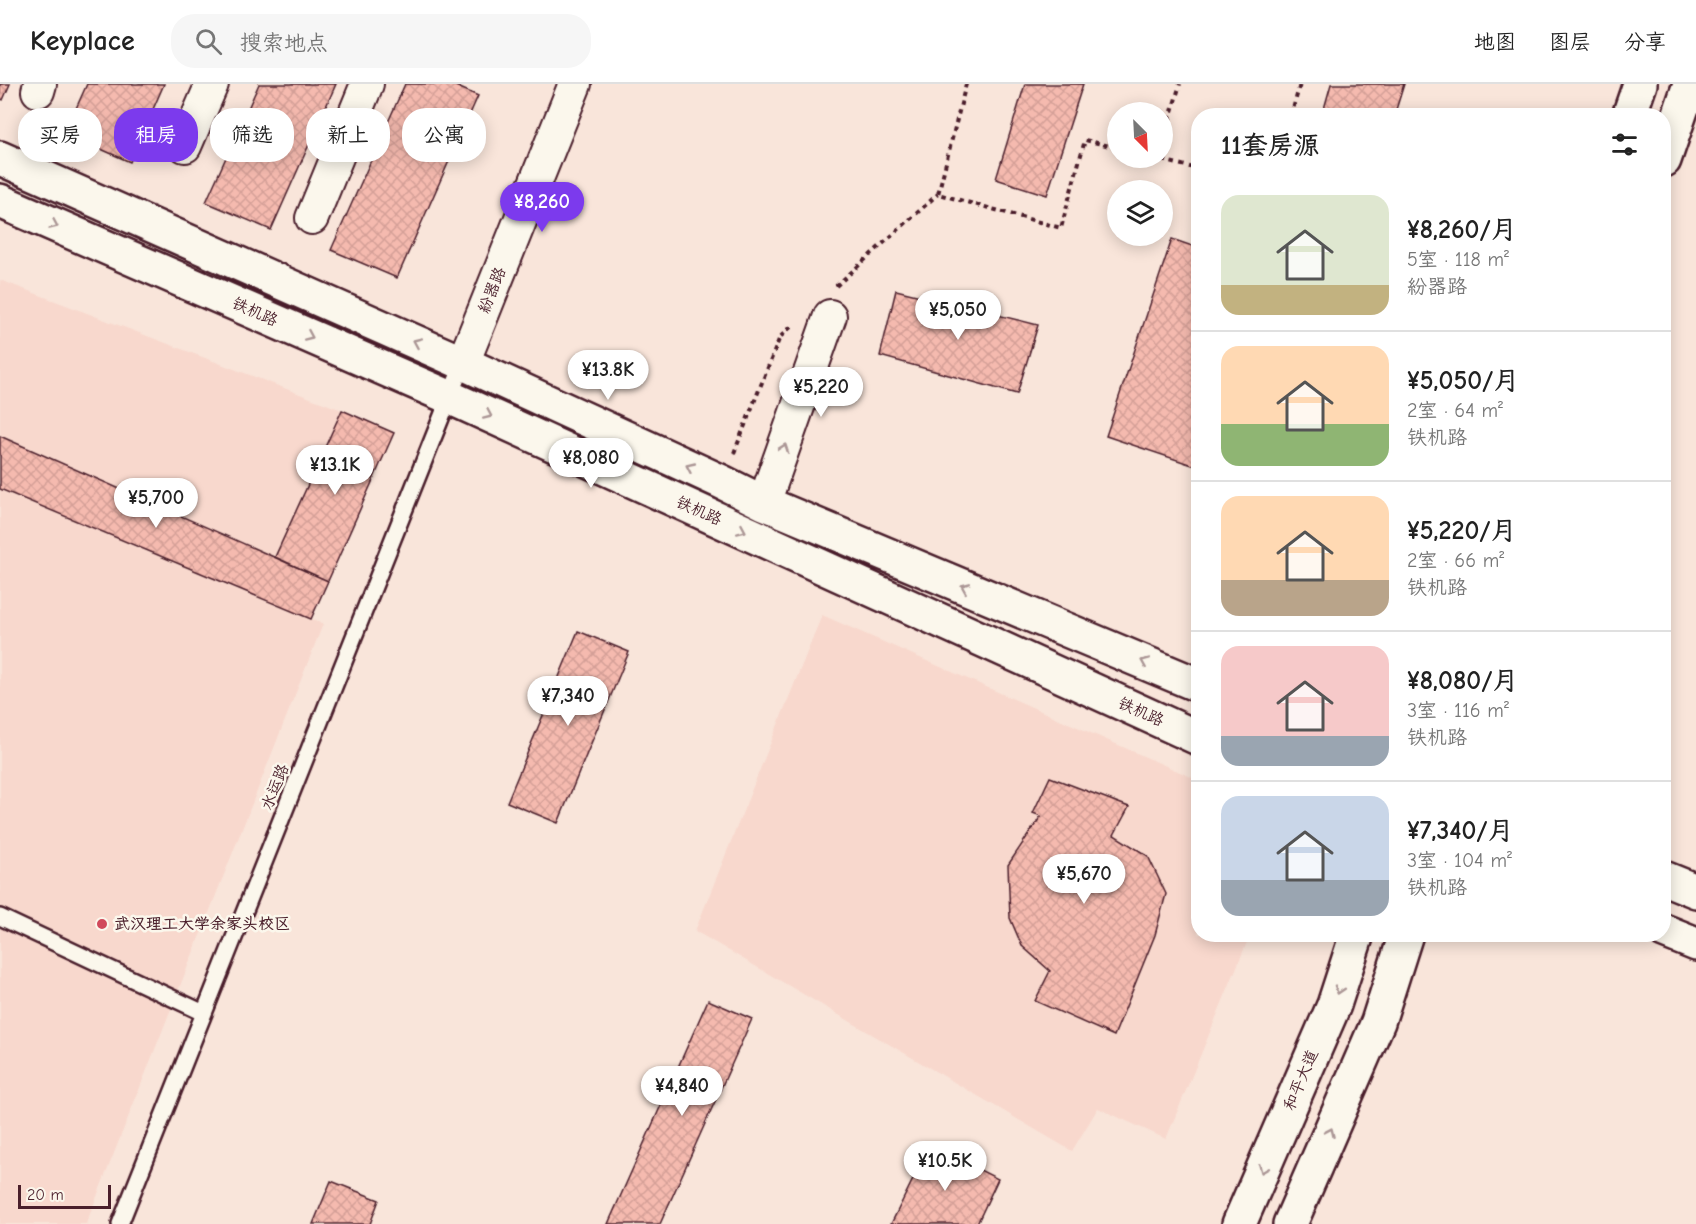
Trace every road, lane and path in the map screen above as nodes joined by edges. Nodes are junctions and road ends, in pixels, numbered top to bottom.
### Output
1 (212, 84) edge
2 (367, 84) edge
3 (575, 84) edge
4 (966, 84) edge
5 (1180, 84) edge
6 (1300, 84) edge
7 (1640, 84) edge
8 (1690, 84) edge
9 (1173, 108) edge
10 (1293, 108) edge
11 (1632, 108) edge
12 (198, 117) edge
13 (1671, 140) edge
14 (1107, 145) edge
15 (0, 158) edge
16 (1173, 162) edge
17 (1191, 167) edge
18 (0, 201) edge
19 (312, 218) dead end
20 (830, 316) dead end
21 (463, 363) junction
22 (449, 397) junction
23 (764, 503) junction
24 (1191, 682) edge
25 (1191, 735) edge
26 (1671, 881) edge
27 (1696, 891) edge
28 (0, 917) edge
29 (1671, 934) edge
30 (1354, 942) edge
31 (1403, 942) edge
32 (1696, 944) edge
33 (204, 1013) junction
34 (120, 1224) edge
35 (1239, 1224) edge
36 (1290, 1224) edge

1 - 12 street
2 - 19 street
3 - 21 street, 紛器路
4 - 14 path
5 - 9 path
6 - 10 path
7 - 11 main road
8 - 13 main road
21 -> 15 main road
16 - 17 path
18 -> 22 main road, 铁机路
23 -> 20 street
21 - 22 lane, 水运路
23 -> 21 main road
22 -> 25 main road, 铁机路
22 - 33 lane, 水运路
24 -> 23 main road
26 - 27 main road
28 - 33 lane
29 - 32 main road
30 -> 35 main road, 和平大道
36 -> 31 main road
33 - 34 lane, 水运路

